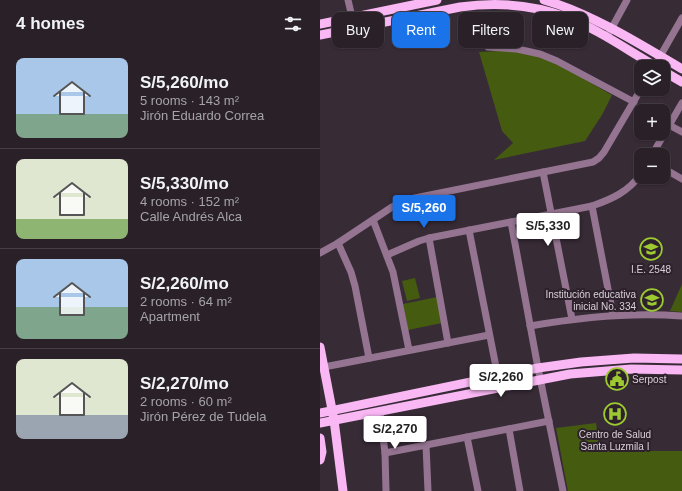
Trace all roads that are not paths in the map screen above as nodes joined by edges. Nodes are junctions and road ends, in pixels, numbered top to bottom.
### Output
1 (348, 0) edge
2 (437, 0) edge
3 (544, 0) edge
4 (627, 0) edge
5 (460, 3) edge
6 (351, 12) edge
7 (377, 12) edge
8 (682, 19) edge
9 (332, 21) edge
10 (384, 22) edge
11 (320, 24) edge
12 (332, 33) edge
13 (609, 34) junction
14 (320, 35) edge
15 (517, 48) edge
16 (660, 56) junction
17 (645, 60) edge
18 (658, 60) edge
19 (682, 69) edge
20 (670, 75) edge
21 (682, 82) edge
22 (637, 96) edge
23 (634, 102) junction
24 (682, 103) edge
25 (670, 123) edge
26 (670, 126) edge
27 (682, 132) edge
28 (543, 172) junction
29 (670, 172) edge
30 (682, 179) edge
31 (634, 184) edge
32 (592, 206) junction
33 (551, 214) junction
34 (373, 220) junction
35 (511, 222) junction
36 (470, 230) junction
37 (429, 238) junction
38 (338, 243) junction
39 (320, 253) edge
40 (387, 255) junction
41 (612, 315) junction
42 (682, 316) edge
43 (572, 319) junction
44 (530, 326) junction
45 (489, 335) junction
46 (448, 343) junction
47 (320, 347) edge
48 (409, 350) junction
49 (369, 358) junction
50 (682, 359) edge
51 (324, 367) junction
52 (538, 368) junction
53 (682, 370) edge
54 (498, 377) junction
55 (540, 380) junction
56 (332, 410) junction
57 (380, 412) junction
58 (320, 413) edge
59 (334, 420) junction
60 (550, 421) junction
61 (320, 423) edge
62 (508, 429) junction
63 (467, 437) junction
64 (320, 438) edge
65 (426, 445) junction
66 (385, 453) junction
67 (321, 456) edge
68 (342, 491) edge
69 (386, 491) edge
70 (428, 491) edge
71 (478, 491) edge
72 (520, 491) edge
73 (563, 491) edge

1 - 6 street
2 - 7 main road
3 - 13 main road
4 - 13 street
5 - 10 main road
5 - 13 main road
8 - 16 street
9 - 11 main road
12 - 14 main road
13 - 16 main road
13 - 17 main road
15 - 23 street
16 - 18 street
16 - 19 main road
20 - 21 main road
22 - 23 street
23 - 28 street
24 - 25 street
26 - 27 street
28 - 33 street
28 - 34 street
29 - 30 street
31 - 32 street
32 - 33 street
32 - 41 street
33 - 35 street
33 - 43 street
34 - 38 street
34 - 40 street
35 - 36 street
35 - 44 street
36 - 37 street
36 - 45 street
37 - 40 street
37 - 46 street
38 - 39 street
38 - 49 street
40 - 48 street
41 - 42 street
41 - 43 street
43 - 44 street
44 - 52 street
45 - 46 street
45 - 54 street
46 - 48 street
47 - 51 main road
48 - 49 street
49 - 51 street
50 - 52 main road
51 - 56 main road
52 - 54 main road
52 - 55 street
53 - 55 main road
54 - 56 main road
55 - 57 main road
55 - 60 street
56 - 58 main road
56 - 59 main road
57 - 59 main road
57 - 66 street
59 - 61 main road
59 - 68 main road
60 - 62 street
60 - 73 street
62 - 63 street
62 - 72 street
63 - 65 street
63 - 71 street
64 - 67 main road
65 - 66 street
65 - 70 street
66 - 69 street

